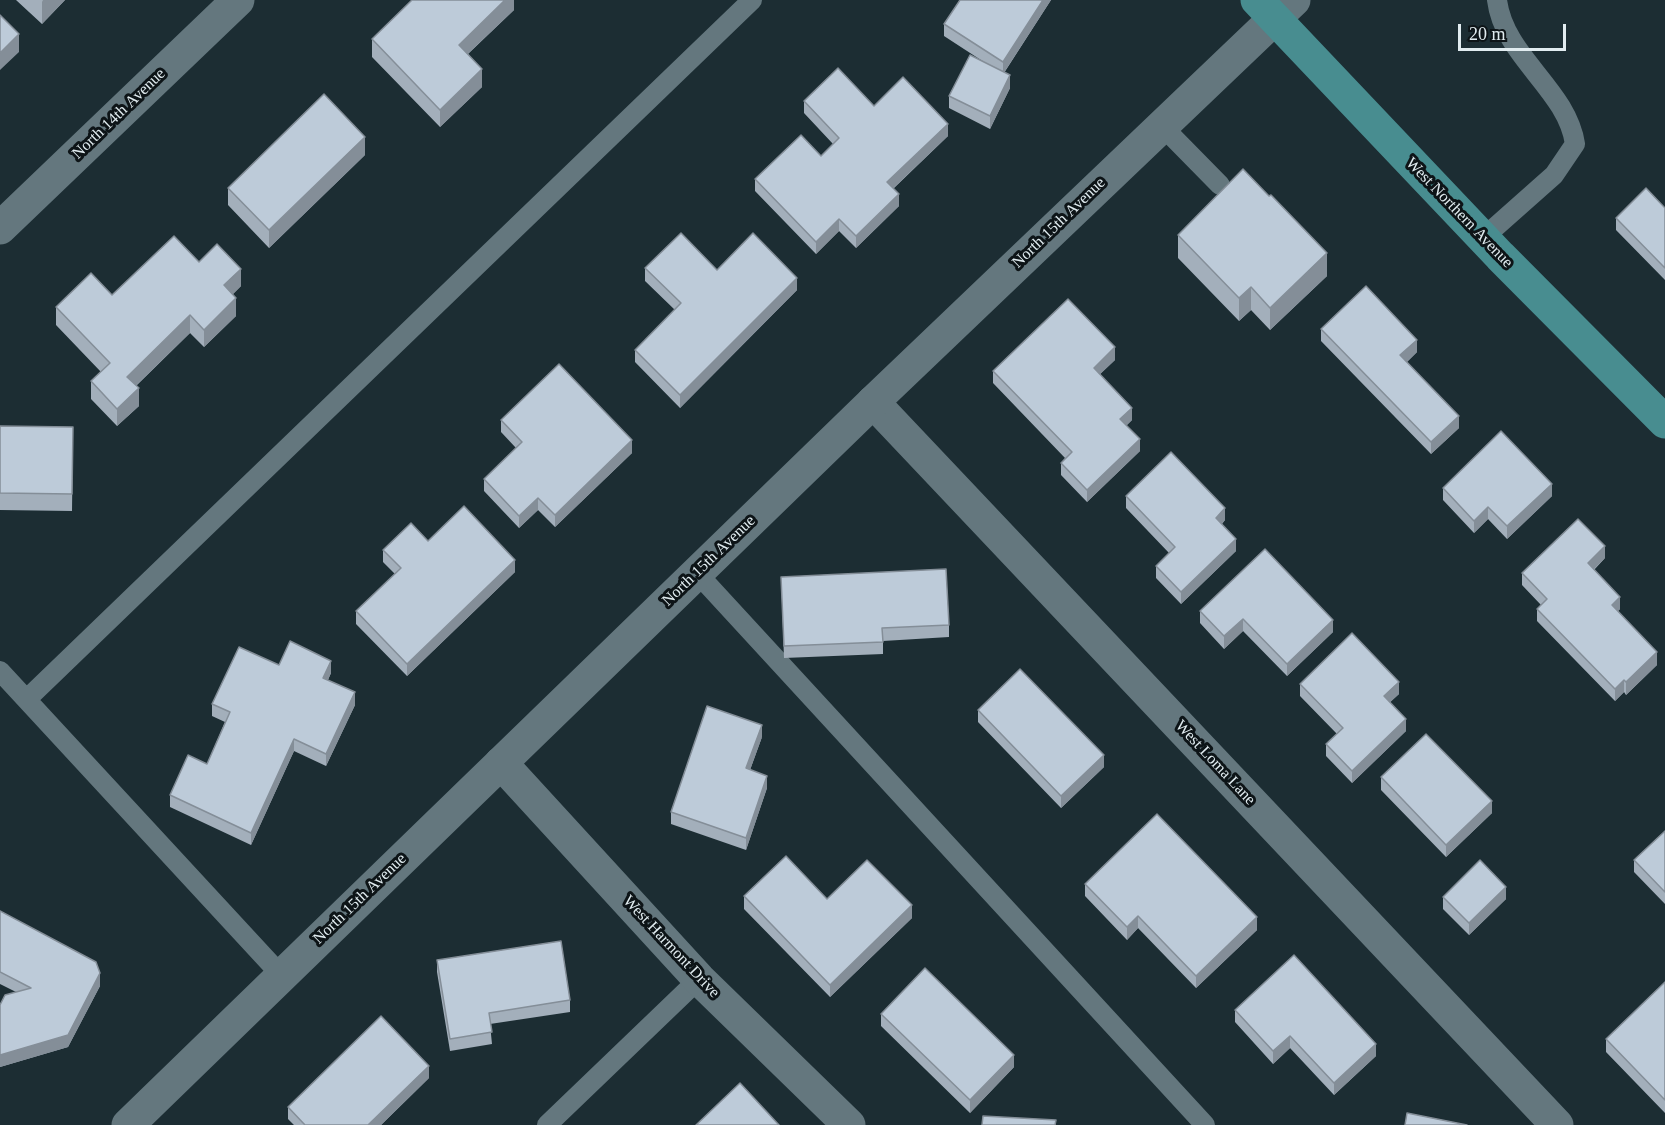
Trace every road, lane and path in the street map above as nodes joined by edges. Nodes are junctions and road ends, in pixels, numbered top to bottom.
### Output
1 (238, 0) edge
2 (752, 0) edge
3 (1497, 0) edge
4 (1275, 6) edge
5 (1162, 126) junction
6 (1220, 185) dead end
7 (0, 228) edge
8 (1483, 238) junction
9 (873, 402) junction
10 (1665, 422) edge
11 (697, 573) junction
12 (0, 671) edge
13 (27, 699) junction
14 (501, 763) junction
15 (281, 975) junction
16 (699, 979) junction
17 (128, 1125) edge
18 (547, 1125) edge
19 (849, 1125) edge
20 (1205, 1125) edge
21 (1557, 1125) edge

1 - 7 street, North 14th Avenue
2 - 13 lane
3 - 8 lane
4 - 5 street, North 15th Avenue
4 - 8 main road, West Northern Avenue
5 - 6 lane
5 - 9 street, North 15th Avenue
8 - 10 main road, West Northern Avenue
9 - 11 street, North 15th Avenue
9 - 21 street, West Loma Lane
11 - 14 street, North 15th Avenue
11 - 20 lane
12 - 13 lane
13 - 15 lane
14 - 15 street, North 15th Avenue
14 - 16 street, West Harmont Drive
15 - 17 street, North 15th Avenue
16 - 18 lane
16 - 19 street, West Harmont Drive

